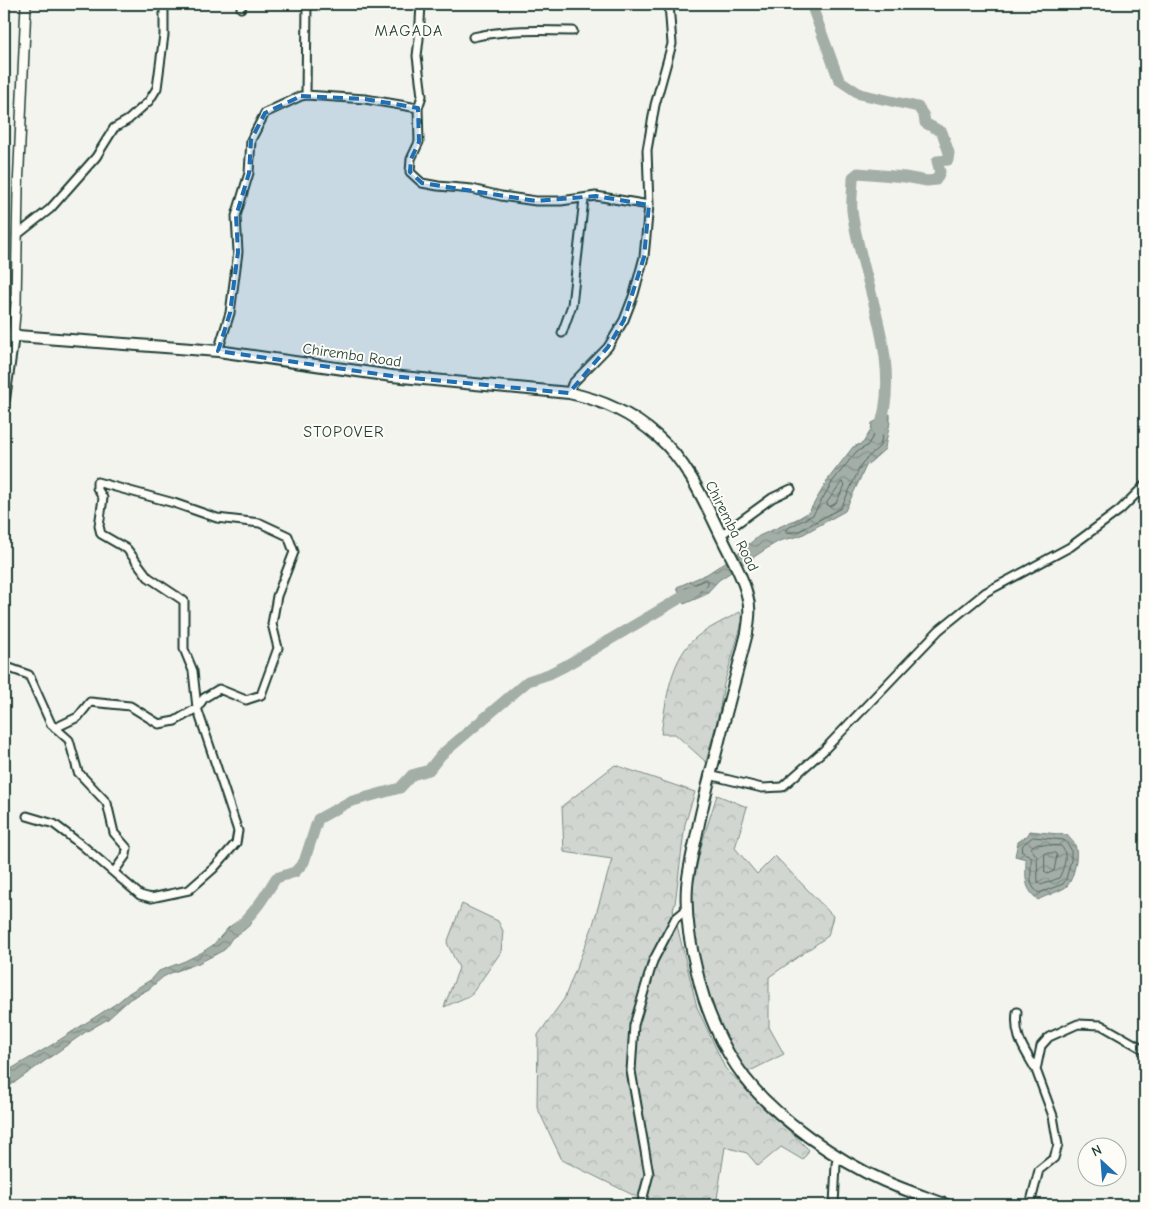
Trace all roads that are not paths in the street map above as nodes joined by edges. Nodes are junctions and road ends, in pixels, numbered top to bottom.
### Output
1 (26, 4) edge
2 (164, 4) edge
3 (307, 4) edge
4 (421, 4) edge
5 (669, 4) edge
6 (573, 31) dead end
7 (474, 37) dead end
8 (306, 95) junction
9 (418, 108) junction
10 (584, 199) junction
11 (649, 206) junction
12 (17, 235) junction
13 (562, 333) dead end
14 (8, 335) edge
15 (218, 351) junction
16 (569, 393) junction
17 (4, 399) edge
18 (1145, 485) edge
19 (791, 489) dead end
20 (721, 535) junction
21 (4, 666) edge
22 (197, 708) junction
23 (55, 728) junction
24 (709, 775) junction
25 (27, 816) dead end
26 (114, 872) junction
27 (687, 909) junction
28 (1017, 1012) dead end
29 (1145, 1050) edge
30 (1036, 1070) junction
31 (838, 1157) junction
32 (641, 1205) edge
33 (834, 1205) edge
34 (947, 1205) edge
35 (1030, 1205) edge

1 - 12 street
2 - 12 street
3 - 8 street
4 - 9 street
5 - 11 street
6 - 7 street
8 - 9 street
8 - 15 street
9 - 10 street
10 - 11 street
10 - 13 street
11 - 16 street
12 - 14 street
14 - 15 main road, Chiremba Road
14 - 17 main road
15 - 16 main road, Chiremba Road
16 - 20 main road, Chiremba Road
18 - 24 street
19 - 20 street
20 - 24 main road, Chiremba Road
21 - 23 street
22 - 22 street
22 - 23 street
22 - 26 street
23 - 26 street
24 - 27 main road, Chiremba Road
25 - 26 street
27 - 31 main road, Chiremba Road
27 - 32 street
28 - 30 street
29 - 30 street
30 - 35 street
31 - 33 street
31 - 34 main road, Chiremba Road

